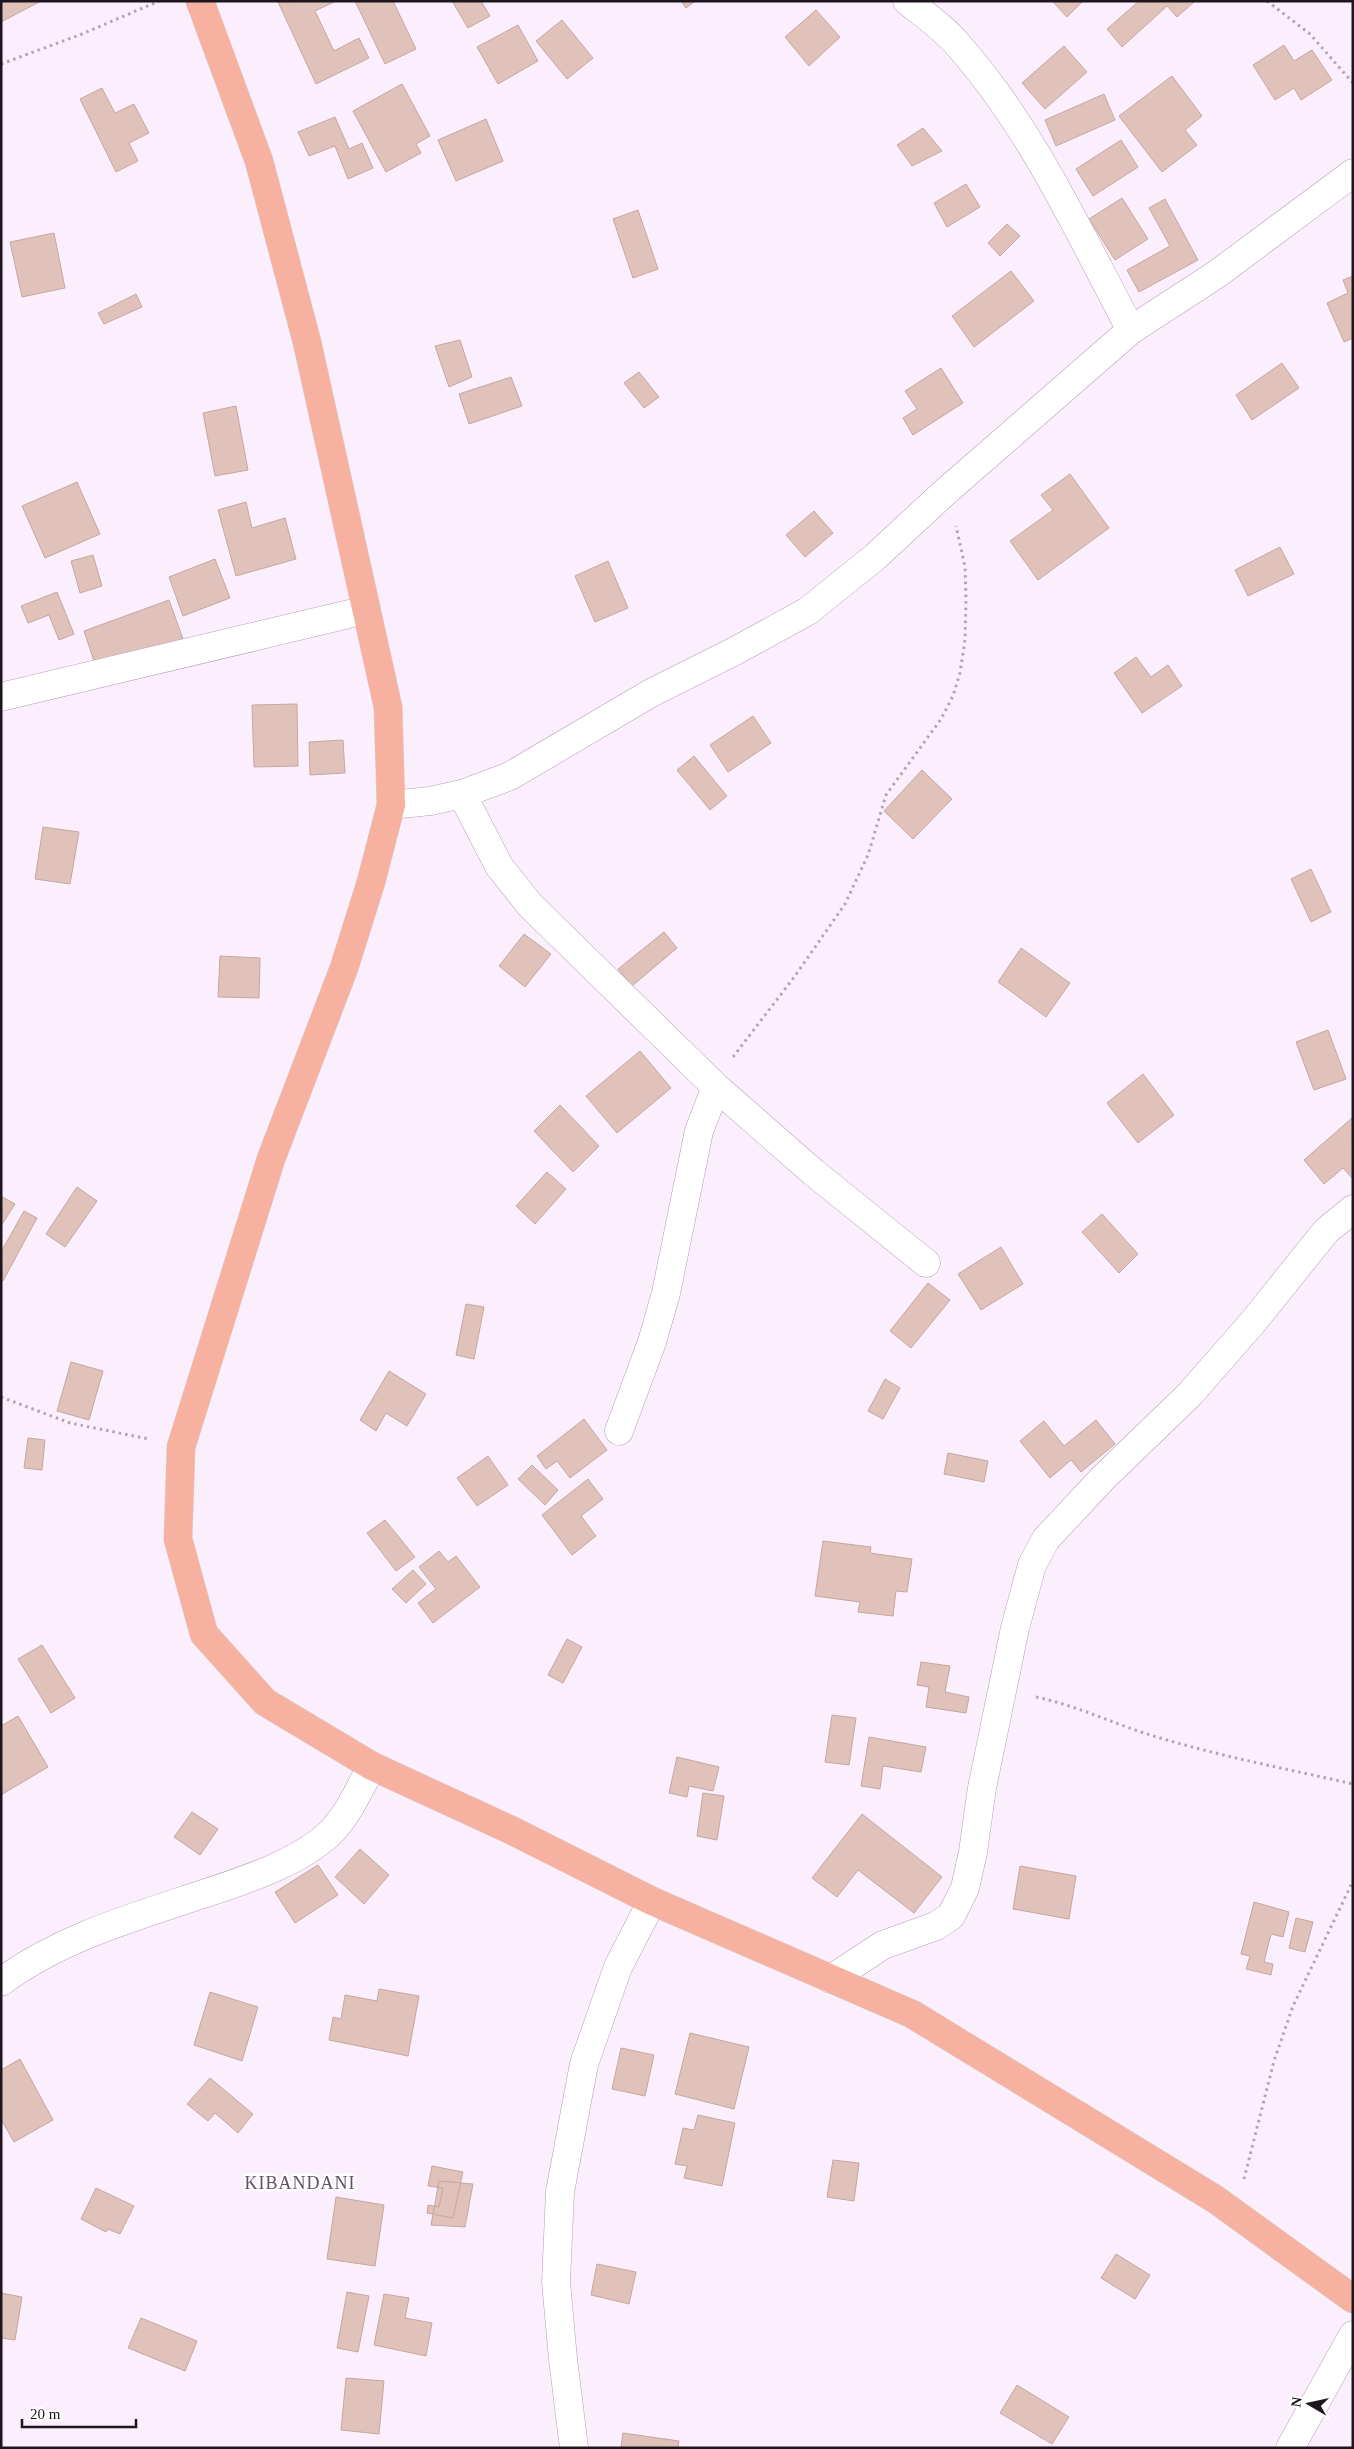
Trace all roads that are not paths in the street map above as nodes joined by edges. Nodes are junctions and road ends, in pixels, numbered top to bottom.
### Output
1 (200, 1) edge
2 (907, 1) edge
3 (1353, 173) edge
4 (1131, 330) junction
5 (366, 610) junction
6 (1, 697) edge
7 (462, 794) junction
8 (391, 805) junction
9 (716, 1087) junction
10 (1353, 1209) edge
11 (926, 1263) dead end
12 (619, 1431) dead end
13 (372, 1766) junction
14 (652, 1901) junction
15 (831, 1979) junction
16 (1, 1982) edge
17 (1353, 2299) edge
18 (1353, 2335) edge
19 (574, 2448) edge
20 (1290, 2448) edge

1 - 5 main road
2 - 4 street
3 - 4 street
4 - 7 street
5 - 6 street
5 - 8 main road
7 - 8 street
7 - 9 street
8 - 13 main road
9 - 11 street
9 - 12 street
10 - 15 street
13 - 14 main road
13 - 16 street
14 - 15 main road
14 - 19 street
15 - 17 main road
18 - 20 street

